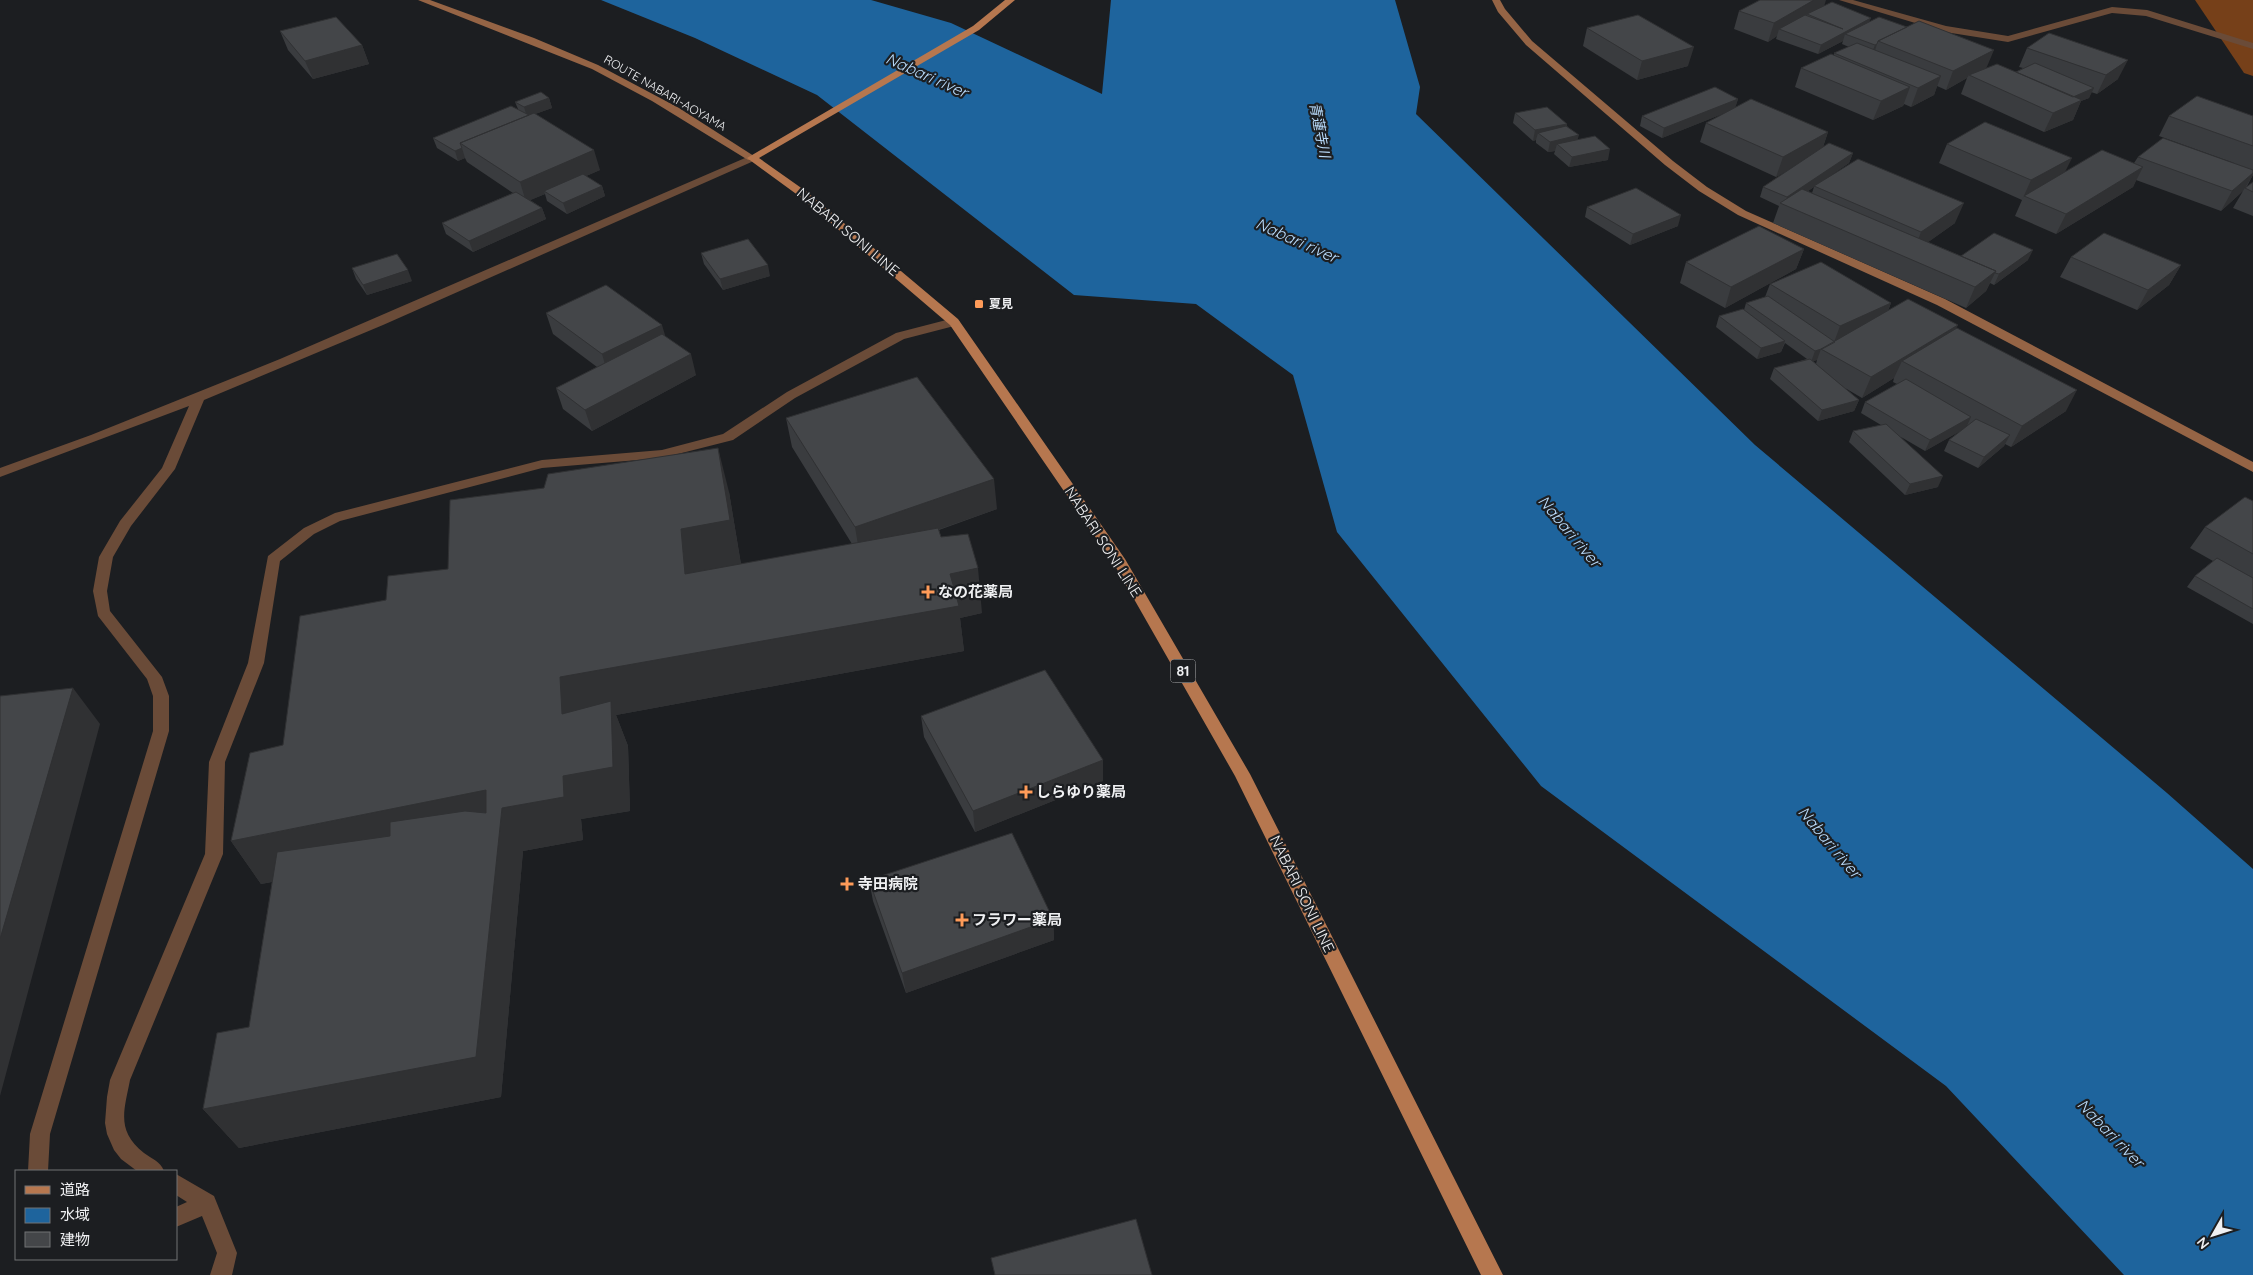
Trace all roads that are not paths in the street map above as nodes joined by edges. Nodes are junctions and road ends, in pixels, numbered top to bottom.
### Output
1 (422, 0) edge
2 (1011, 0) edge
3 (1496, 0) edge
4 (1843, 0) edge
5 (2253, 46) edge
6 (752, 158) junction
7 (954, 322) junction
8 (198, 399) junction
9 (2253, 468) edge
10 (0, 474) edge
11 (38, 1170) edge
12 (152, 1170) edge
13 (178, 1185) edge
14 (207, 1203) junction
15 (178, 1216) edge
16 (222, 1275) edge
17 (1492, 1275) edge

1 - 6 street, ROUTE NABARI-AOYAMA
2 - 6 main road
3 - 9 street
4 - 5 street
6 - 7 main road, NABARI SONI LINE / 81
6 - 8 street
7 - 12 street
7 - 17 main road, NABARI SONI LINE / 81
8 - 10 street
8 - 11 street
13 - 14 street
14 - 15 street
14 - 16 street

